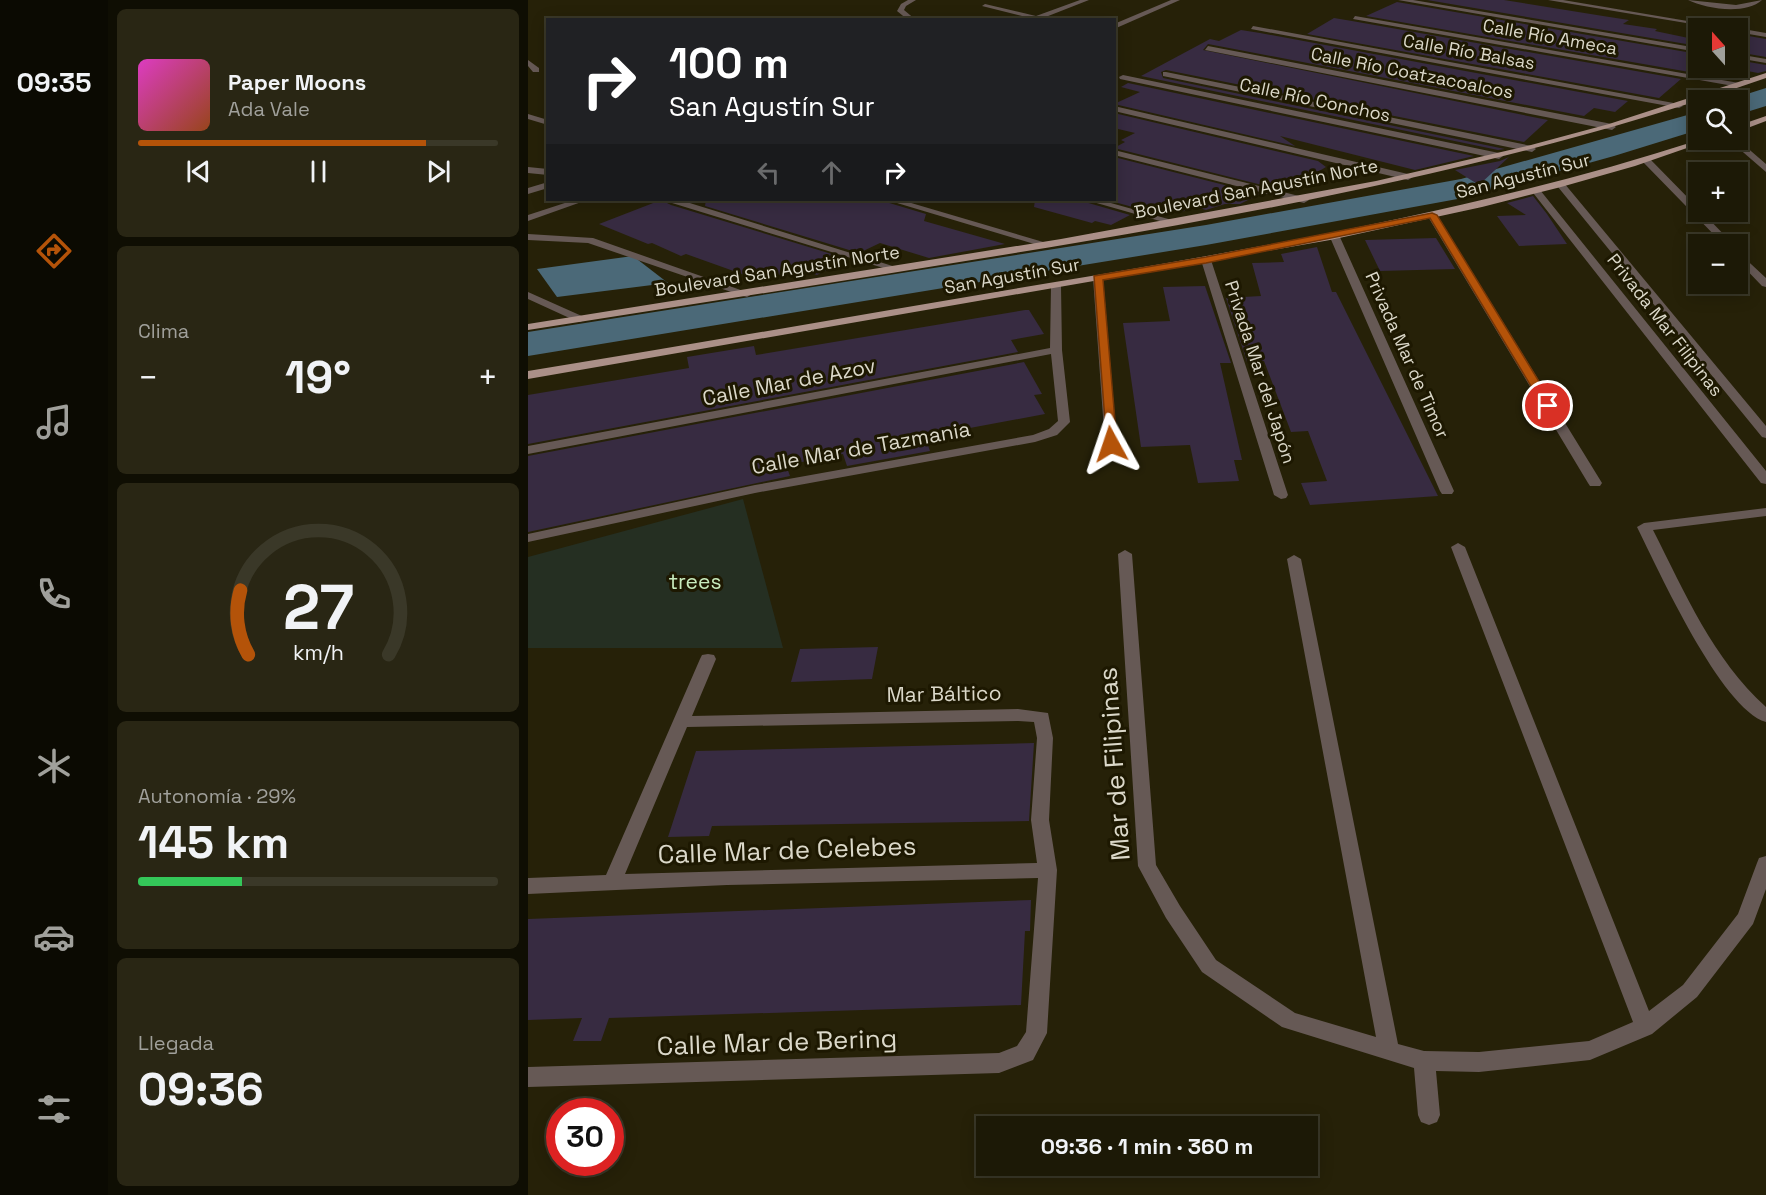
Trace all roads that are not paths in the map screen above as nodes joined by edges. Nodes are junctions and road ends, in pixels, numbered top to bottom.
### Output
1 (913, 0) edge
2 (1001, 0) edge
3 (1086, 0) edge
4 (1177, 0) edge
5 (1401, 0) edge
6 (1551, 0) edge
7 (1691, 0) edge
8 (1759, 0) edge
9 (1727, 6) junction
10 (1013, 13) junction
11 (1715, 14) dead end
12 (910, 18) edge
13 (1001, 18) edge
14 (1355, 18) dead end
15 (1688, 22) edge
16 (1116, 26) edge
17 (1252, 28) dead end
18 (1748, 32) edge
19 (1766, 35) edge
20 (1208, 48) dead end
21 (1688, 48) edge
22 (1748, 58) edge
23 (1766, 61) edge
24 (528, 62) edge
25 (536, 70) dead end
26 (1166, 74) dead end
27 (1766, 75) edge
28 (1123, 77) dead end
29 (1739, 85) junction
30 (1679, 106) junction
31 (1116, 108) edge
32 (528, 116) edge
33 (1766, 118) edge
34 (546, 122) edge
35 (1748, 125) edge
36 (1612, 127) junction
37 (1688, 146) edge
38 (1532, 149) junction
39 (1744, 150) edge
40 (1116, 153) edge
41 (1499, 156) junction
42 (1646, 160) junction
43 (1766, 169) edge
44 (528, 170) edge
45 (546, 172) edge
46 (1408, 177) junction
47 (1561, 185) junction
48 (546, 186) edge
49 (528, 191) edge
50 (1537, 192) junction
51 (1304, 200) junction
52 (579, 201) edge
53 (675, 201) edge
54 (895, 201) edge
55 (1095, 201) edge
56 (1432, 215) junction
57 (528, 218) edge
58 (1174, 222) junction
59 (1718, 234) edge
60 (1334, 235) junction
61 (528, 237) edge
62 (1045, 244) junction
63 (1206, 260) junction
64 (1748, 265) edge
65 (894, 268) junction
66 (1098, 278) junction
67 (1766, 284) edge
68 (1056, 286) junction
69 (747, 294) junction
70 (528, 295) edge
71 (580, 319) junction
72 (528, 327) edge
73 (1056, 350) junction
74 (528, 375) edge
75 (1766, 434) edge
76 (1111, 444) dead end
77 (528, 450) edge
78 (1766, 480) edge
79 (1595, 483) dead end
80 (1447, 490) dead end
81 (1281, 495) dead end
82 (1766, 512) edge
83 (528, 538) edge
84 (1458, 547) dead end
85 (1125, 554) dead end
86 (1294, 559) dead end
87 (708, 659) dead end
88 (1766, 716) edge
89 (681, 721) junction
90 (1766, 863) edge
91 (1048, 870) junction
92 (612, 882) junction
93 (528, 886) edge
94 (1645, 1027) junction
95 (1389, 1050) junction
96 (1026, 1053) joint
97 (1424, 1061) junction
98 (528, 1077) edge
99 (1429, 1115) dead end

1 - 12 street
2 - 10 street
3 - 10 street
4 - 16 street
5 - 21 street
6 - 15 street
7 - 9 street
8 - 9 street
9 - 11 street
10 - 13 street
14 - 29 street, Calle Río Ameca
17 - 30 street, Calle Río Balsas
18 - 19 street
20 - 36 street, Calle Río Coatzacoalcos
22 - 23 street
24 - 25 street
26 - 38 street, Calle Río Conchos
27 - 29 main road, Boulevard San Agustín Norte
28 - 41 street, Calle Río Conchos
29 - 30 main road, Boulevard San Agustín Norte
30 - 36 main road, Boulevard San Agustín Norte
31 - 46 street
32 - 34 street
33 - 35 main road
36 - 38 main road, Boulevard San Agustín Norte
37 - 42 main road, San Agustín Sur
38 - 41 main road, Boulevard San Agustín Norte
39 - 43 street
40 - 51 street
41 - 46 main road, Boulevard San Agustín Norte
42 - 47 main road, San Agustín Sur
42 - 59 street
44 - 45 street
46 - 51 main road, Boulevard San Agustín Norte
47 - 50 main road, San Agustín Sur
47 - 75 street, Privada Mar Filipinas
48 - 49 street
50 - 56 main road, San Agustín Sur
50 - 78 street, Privada Mar Filipinas
51 - 58 main road, Boulevard San Agustín Norte
52 - 57 street
53 - 65 street
54 - 62 street
55 - 58 street
56 - 60 main road, San Agustín Sur
56 - 79 street
58 - 62 main road, Boulevard San Agustín Norte
60 - 63 main road, San Agustín Sur
60 - 80 street, Privada Mar de Timor
61 - 69 street
62 - 65 main road, Boulevard San Agustín Norte
63 - 66 main road, San Agustín Sur
63 - 81 street, Privada Mar del Japón
64 - 67 street
65 - 69 main road, Boulevard San Agustín Norte
66 - 68 main road, San Agustín Sur
66 - 76 street
68 - 73 street, Calle Mar de Tazmania
68 - 74 main road, San Agustín Sur
69 - 71 main road, Boulevard San Agustín Norte
70 - 71 street
71 - 72 main road, Boulevard San Agustín Norte
73 - 77 street, Calle Mar de Azov
73 - 83 street, Calle Mar de Tazmania
82 - 88 street
84 - 94 street
85 - 95 street, Mar de Filipinas
86 - 95 street
87 - 89 street
89 - 91 street, Mar Báltico
89 - 92 street
90 - 94 street, Mar de Filipinas
91 - 92 street, Calle Mar de Celebes
91 - 96 street, Mar Báltico
92 - 93 street, Calle Mar de Celebes
94 - 97 street, Mar de Filipinas
95 - 97 street, Mar de Filipinas
96 - 98 street, Calle Mar de Bering
97 - 99 street

